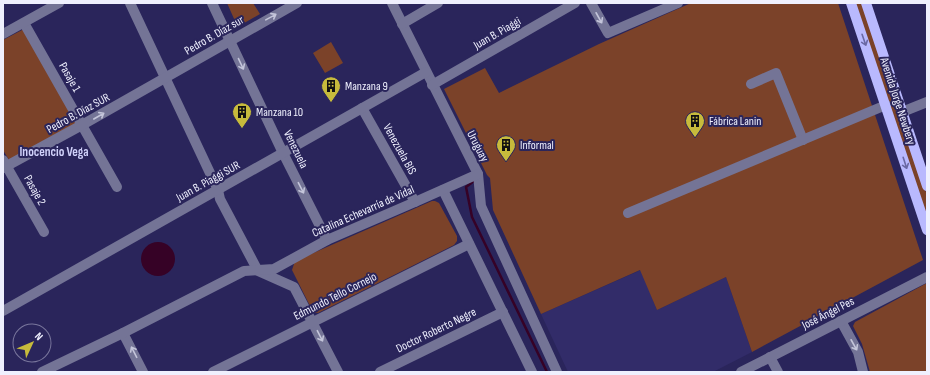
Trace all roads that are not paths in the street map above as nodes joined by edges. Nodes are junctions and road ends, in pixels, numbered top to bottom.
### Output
1 (59, 3) edge
2 (130, 3) edge
3 (212, 3) edge
4 (297, 3) edge
5 (392, 3) edge
6 (438, 3) edge
7 (575, 3) edge
8 (591, 3) edge
9 (678, 3) edge
10 (851, 3) edge
11 (866, 3) edge
12 (666, 5) edge
13 (24, 23) junction
14 (402, 24) junction
15 (3, 34) edge
16 (230, 40) junction
17 (426, 72) junction
18 (165, 79) junction
19 (750, 84) dead end
20 (432, 85) junction
21 (927, 102) edge
22 (886, 106) junction
23 (362, 108) junction
24 (902, 112) junction
25 (82, 126) junction
26 (803, 140) junction
27 (283, 153) junction
28 (4, 165) edge
29 (478, 174) junction
30 (927, 186) edge
31 (117, 187) dead end
32 (218, 190) junction
33 (443, 190) junction
34 (415, 202) junction
35 (628, 213) dead end
36 (927, 230) edge
37 (44, 232) dead end
38 (327, 240) junction
39 (468, 244) junction
40 (258, 271) junction
41 (927, 277) edge
42 (3, 311) edge
43 (503, 312) junction
44 (841, 321) junction
45 (313, 322) junction
46 (124, 332) junction
47 (770, 357) junction
48 (42, 372) edge
49 (144, 372) edge
50 (213, 372) edge
51 (338, 372) edge
52 (380, 372) edge
53 (532, 372) edge
54 (557, 372) edge
55 (741, 372) edge
56 (778, 372) edge
57 (863, 372) edge

1 - 13 street
2 - 18 street
3 - 16 street, Venezuela
16 -> 4 street, Pedro B. Díaz sur
5 - 14 street, Uruguay
6 - 14 street
7 - 20 street, Juan B. Piaggi
8 -> 12 street
9 - 12 street
10 -> 22 main road, Avenida Jorge Newbery
11 - 24 main road, Avenida Jorge Newbery
13 - 15 street
13 - 25 street, Pasaje 1
14 - 17 street, Uruguay
16 - 18 street, Pedro B. Díaz sur
16 -> 27 street, Venezuela
17 - 20 street, Uruguay
17 - 23 street, Juan B. Piaggi SUR
25 -> 18 street, Pedro B. Díaz SUR
18 - 32 street
19 - 26 street
20 - 29 street, Uruguay
21 - 24 street
22 - 26 street
22 -> 36 main road, Avenida Jorge Newbery
23 - 27 street, Juan B. Piaggi SUR
23 - 34 street, Venezuela BIS
24 - 30 main road, Avenida Jorge Newbery
25 - 28 street, Pedro B. Díaz SUR
25 - 31 street, Pasaje 1
26 - 35 street
27 - 32 street, Juan B. Piaggi SUR
27 -> 38 street, Venezuela
28 - 37 street, Pasaje 2
29 - 33 street, Catalina Echevarría de Vidal
29 - 54 street, Uruguay
32 - 40 street
32 - 42 street, Juan B. Piaggi SUR
33 - 34 street, Catalina Echevarría de Vidal
33 - 39 street
34 - 38 street, Catalina Echevarría de Vidal
38 - 40 street, Catalina Echevarría de Vidal
39 - 43 street
39 - 45 street, Edmundo Tello Cornejo
40 - 45 street
40 - 46 street, Catalina Echevarría de Vidal
41 - 44 street, José Ángel Pes
43 - 52 street, Doctor Roberto Negre
43 - 53 street
44 - 47 street, José Ángel Pes
44 -> 57 street
45 - 50 street, Edmundo Tello Cornejo
45 -> 51 street
46 - 48 street
49 -> 46 street
47 - 55 street, José Ángel Pes
47 - 56 street

